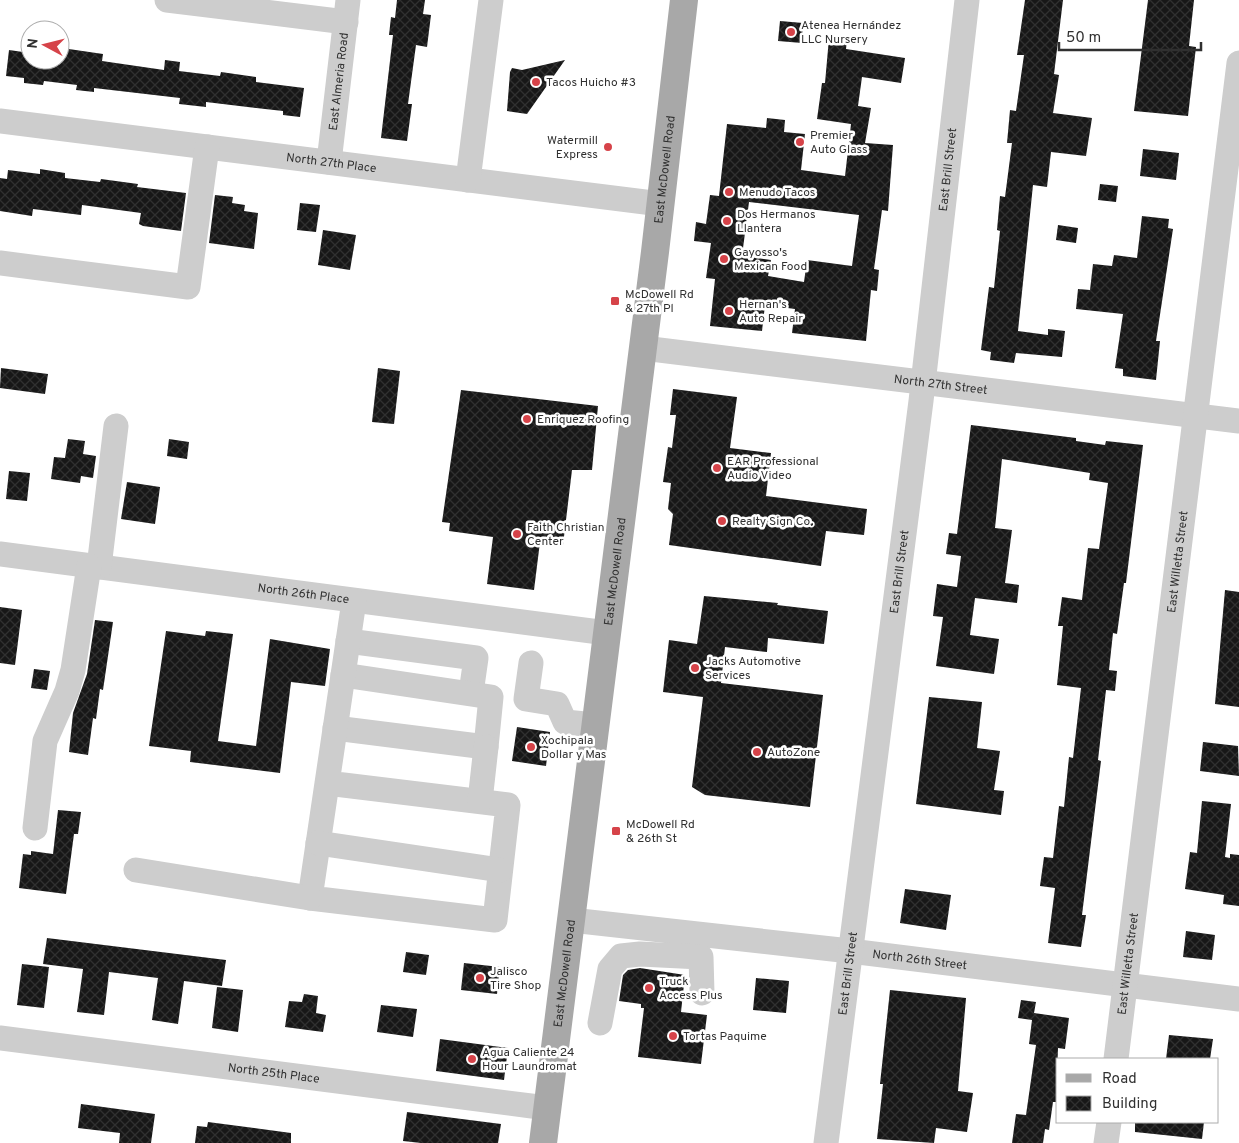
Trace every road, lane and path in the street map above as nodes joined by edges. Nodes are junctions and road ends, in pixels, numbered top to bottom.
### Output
1 (167, 0) edge
2 (491, 0) edge
3 (684, 0) edge
4 (967, 0) edge
5 (347, 11) edge
6 (1239, 63) edge
7 (0, 121) edge
8 (207, 147) junction
9 (329, 162) junction
10 (468, 180) junction
11 (661, 204) junction
12 (0, 263) edge
13 (643, 348) junction
14 (923, 382) junction
15 (1197, 416) junction
16 (1239, 421) edge
17 (116, 426) dead end
18 (0, 554) edge
19 (94, 566) junction
20 (354, 601) junction
21 (607, 633) junction
22 (348, 641) junction
23 (530, 663) dead end
24 (343, 676) junction
25 (471, 693) junction
26 (595, 725) junction
27 (335, 728) junction
28 (486, 747) junction
29 (327, 782) junction
30 (480, 801) junction
31 (34, 828) dead end
32 (318, 843) junction
33 (136, 870) dead end
34 (500, 870) junction
35 (310, 898) junction
36 (571, 920) junction
37 (702, 946) junction
38 (850, 951) junction
39 (1126, 985) junction
40 (702, 993) dead end
41 (1239, 999) edge
42 (600, 1023) dead end
43 (0, 1038) edge
44 (1116, 1058) edge
45 (548, 1108) junction
46 (1109, 1123) edge
47 (543, 1143) edge
48 (826, 1143) edge
49 (1106, 1143) edge

1 - 5 street
2 - 10 street
3 - 11 main road, East McDowell Road
4 - 14 street, East Brill Street
5 - 9 street, East Almeria Road
6 - 15 street, East Willetta Street
7 - 8 street, North 27th Place
8 - 9 street, North 27th Place
8 - 12 street
9 - 10 street, North 27th Place
10 - 11 street, North 27th Place
11 - 13 main road, East McDowell Road
13 - 14 street, North 27th Street
13 - 21 main road, East McDowell Road
14 - 15 street, North 27th Street
14 - 38 street, East Brill Street
15 - 16 street, North 27th Street
15 - 39 street, East Willetta Street
17 - 19 street
18 - 19 street, North 26th Place
19 - 20 street, North 26th Place
19 - 31 street
20 - 21 street, North 26th Place
20 - 22 street
21 - 26 main road, East McDowell Road
22 - 24 street
22 - 25 street
23 - 26 street
24 - 25 street
24 - 27 street
25 - 28 street
26 - 36 main road, East McDowell Road
27 - 28 street
27 - 29 street
28 - 30 street
29 - 30 street
29 - 32 street
30 - 34 street
32 - 34 street
32 - 35 street
33 - 35 street
34 - 35 street
36 - 37 street, North 26th Street
36 - 45 main road, East McDowell Road
37 - 38 street, North 26th Street
37 - 40 street
37 - 42 street
38 - 39 street, North 26th Street
38 - 48 street, East Brill Street
39 - 41 street, North 26th Street
39 - 44 street, East Willetta Street
43 - 45 street, North 25th Place
45 - 47 main road, East McDowell Road
46 - 49 street

